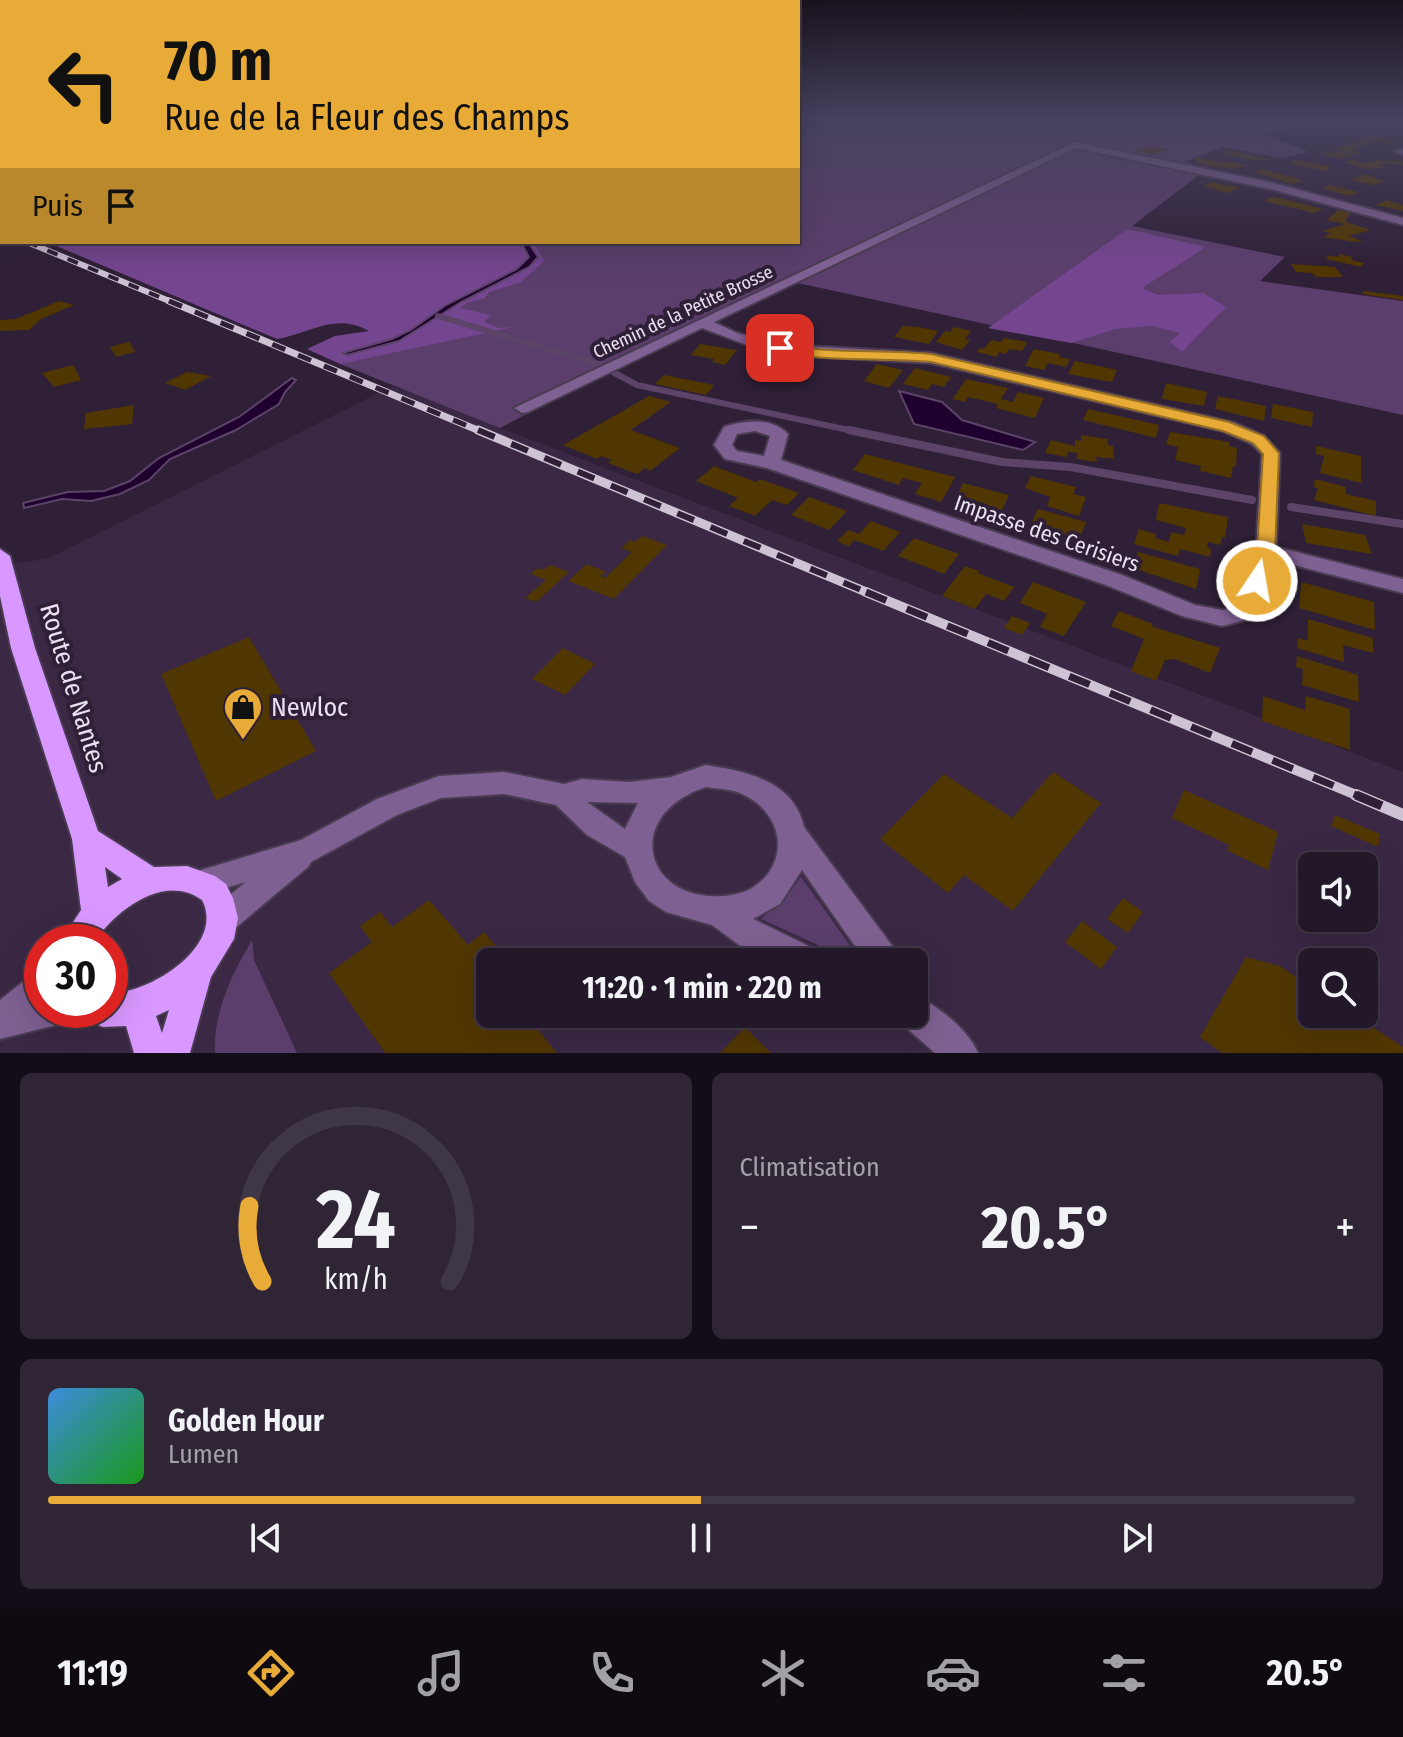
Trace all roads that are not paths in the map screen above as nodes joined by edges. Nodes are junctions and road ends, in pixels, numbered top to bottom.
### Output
1 (1027, 168) edge
2 (1187, 168) edge
3 (1403, 222) edge
4 (704, 323) junction
5 (522, 408) dead end
6 (771, 463) dead end
7 (1266, 551) junction
8 (0, 556) edge
9 (1403, 586) edge
10 (669, 788) junction
11 (564, 795) junction
12 (794, 836) junction
13 (86, 839) junction
14 (637, 849) junction
15 (308, 850) junction
16 (151, 881) junction
17 (202, 882) junction
18 (719, 912) junction
19 (97, 914) junction
20 (222, 920) junction
21 (90, 924) edge
22 (778, 948) edge
23 (875, 948) edge
24 (197, 969) junction
25 (24, 1002) edge
26 (137, 1008) junction
27 (128, 1009) edge
28 (24, 1017) edge
29 (2, 1021) edge
30 (928, 1024) edge
31 (151, 1053) edge
32 (173, 1053) edge
33 (961, 1053) edge

1 - 4 street, Chemin de la Petite Brosse
2 - 3 street, Chemin de la Petite Brosse
4 - 5 street, Chemin de la Petite Brosse
4 - 7 street
6 - 7 street, Impasse des Cerisiers
7 - 9 street
8 - 13 main road, Route de Nantes
10 - 11 street
10 - 12 street
10 - 14 street
11 - 14 street
11 - 15 street
12 - 18 street
12 - 23 street
13 - 16 main road
13 - 19 main road, Route de Nantes
14 - 18 street
15 - 17 street
15 - 20 street
16 - 17 main road
16 - 19 main road
17 - 20 main road
18 - 22 street
19 - 21 main road
20 - 24 main road
24 - 26 main road
24 - 32 main road
25 - 29 street
26 - 27 main road
26 - 31 main road
28 - 29 street
30 - 33 street

